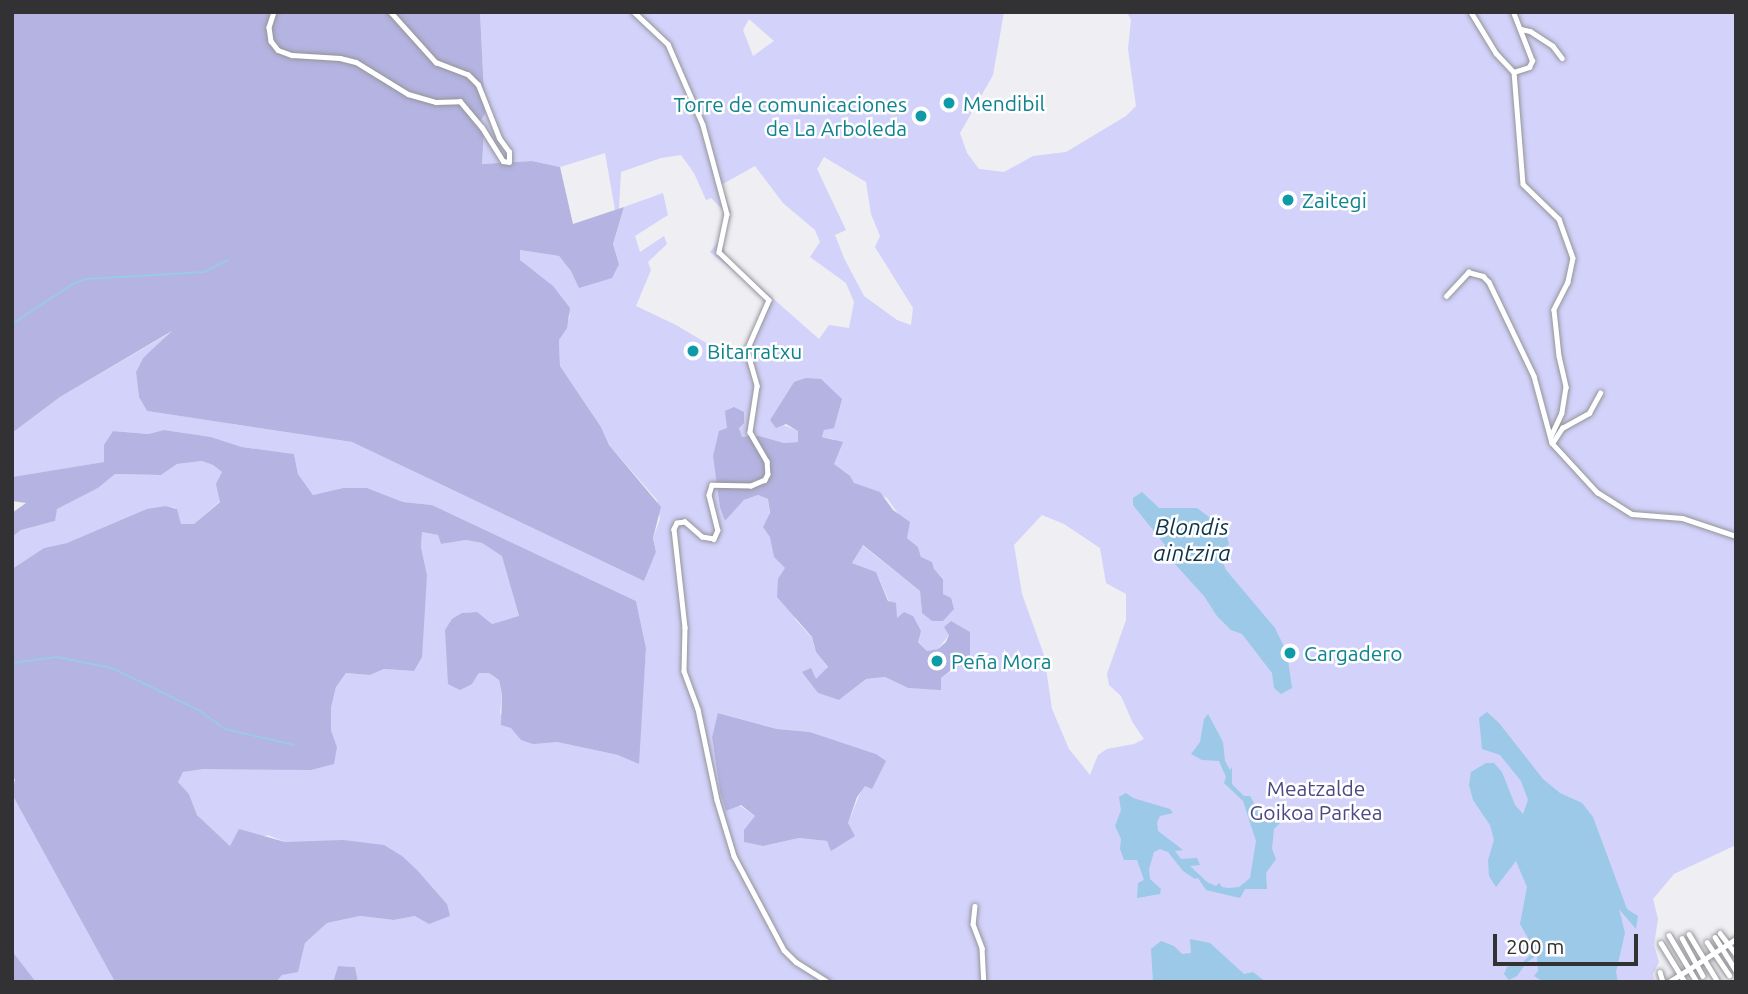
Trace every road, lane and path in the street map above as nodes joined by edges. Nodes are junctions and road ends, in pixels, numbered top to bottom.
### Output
1 (274, 12) edge
2 (390, 12) edge
3 (634, 12) edge
4 (1471, 12) edge
5 (1513, 12) edge
6 (1521, 29) junction
7 (1562, 58) dead end
8 (1514, 72) junction
9 (1446, 296) dead end
10 (1600, 393) dead end
11 (1551, 440) junction
12 (1736, 536) edge
13 (975, 906) dead end
14 (1720, 933) dead end
15 (1689, 934) dead end
16 (1668, 935) dead end
17 (1714, 937) dead end
18 (1682, 938) dead end
19 (1736, 939) edge
20 (1707, 942) dead end
21 (1661, 943) dead end
22 (1728, 943) junction
23 (1721, 948) junction
24 (1713, 952) junction
25 (1736, 954) edge
26 (1703, 958) junction
27 (1696, 963) junction
28 (1688, 967) junction
29 (1711, 971) junction
30 (1735, 971) edge
31 (1660, 972) dead end
32 (1680, 972) junction
33 (1729, 975) dead end
34 (1703, 976) junction
35 (1695, 981) edge
36 (828, 982) edge
37 (984, 982) edge
38 (1663, 982) edge
39 (1669, 982) edge
40 (1685, 982) edge
41 (1718, 982) edge

1 - 2 street
3 - 36 street
4 - 8 street
5 - 6 street
6 - 7 street
6 - 8 street
8 - 11 street
9 - 11 street
10 - 11 street
11 - 12 street
13 - 37 street
14 - 22 street
15 - 26 street
16 - 28 street
17 - 23 street
18 - 27 street
19 - 22 street
20 - 24 street
21 - 32 street
22 - 23 street
22 - 25 street
23 - 24 street
23 - 30 street
24 - 26 street
24 - 33 street
26 - 27 street
26 - 29 street
27 - 28 street
27 - 34 street
28 - 32 street
28 - 35 street
29 - 34 street
29 - 41 street
31 - 38 street
32 - 39 street
32 - 40 street
34 - 35 street

